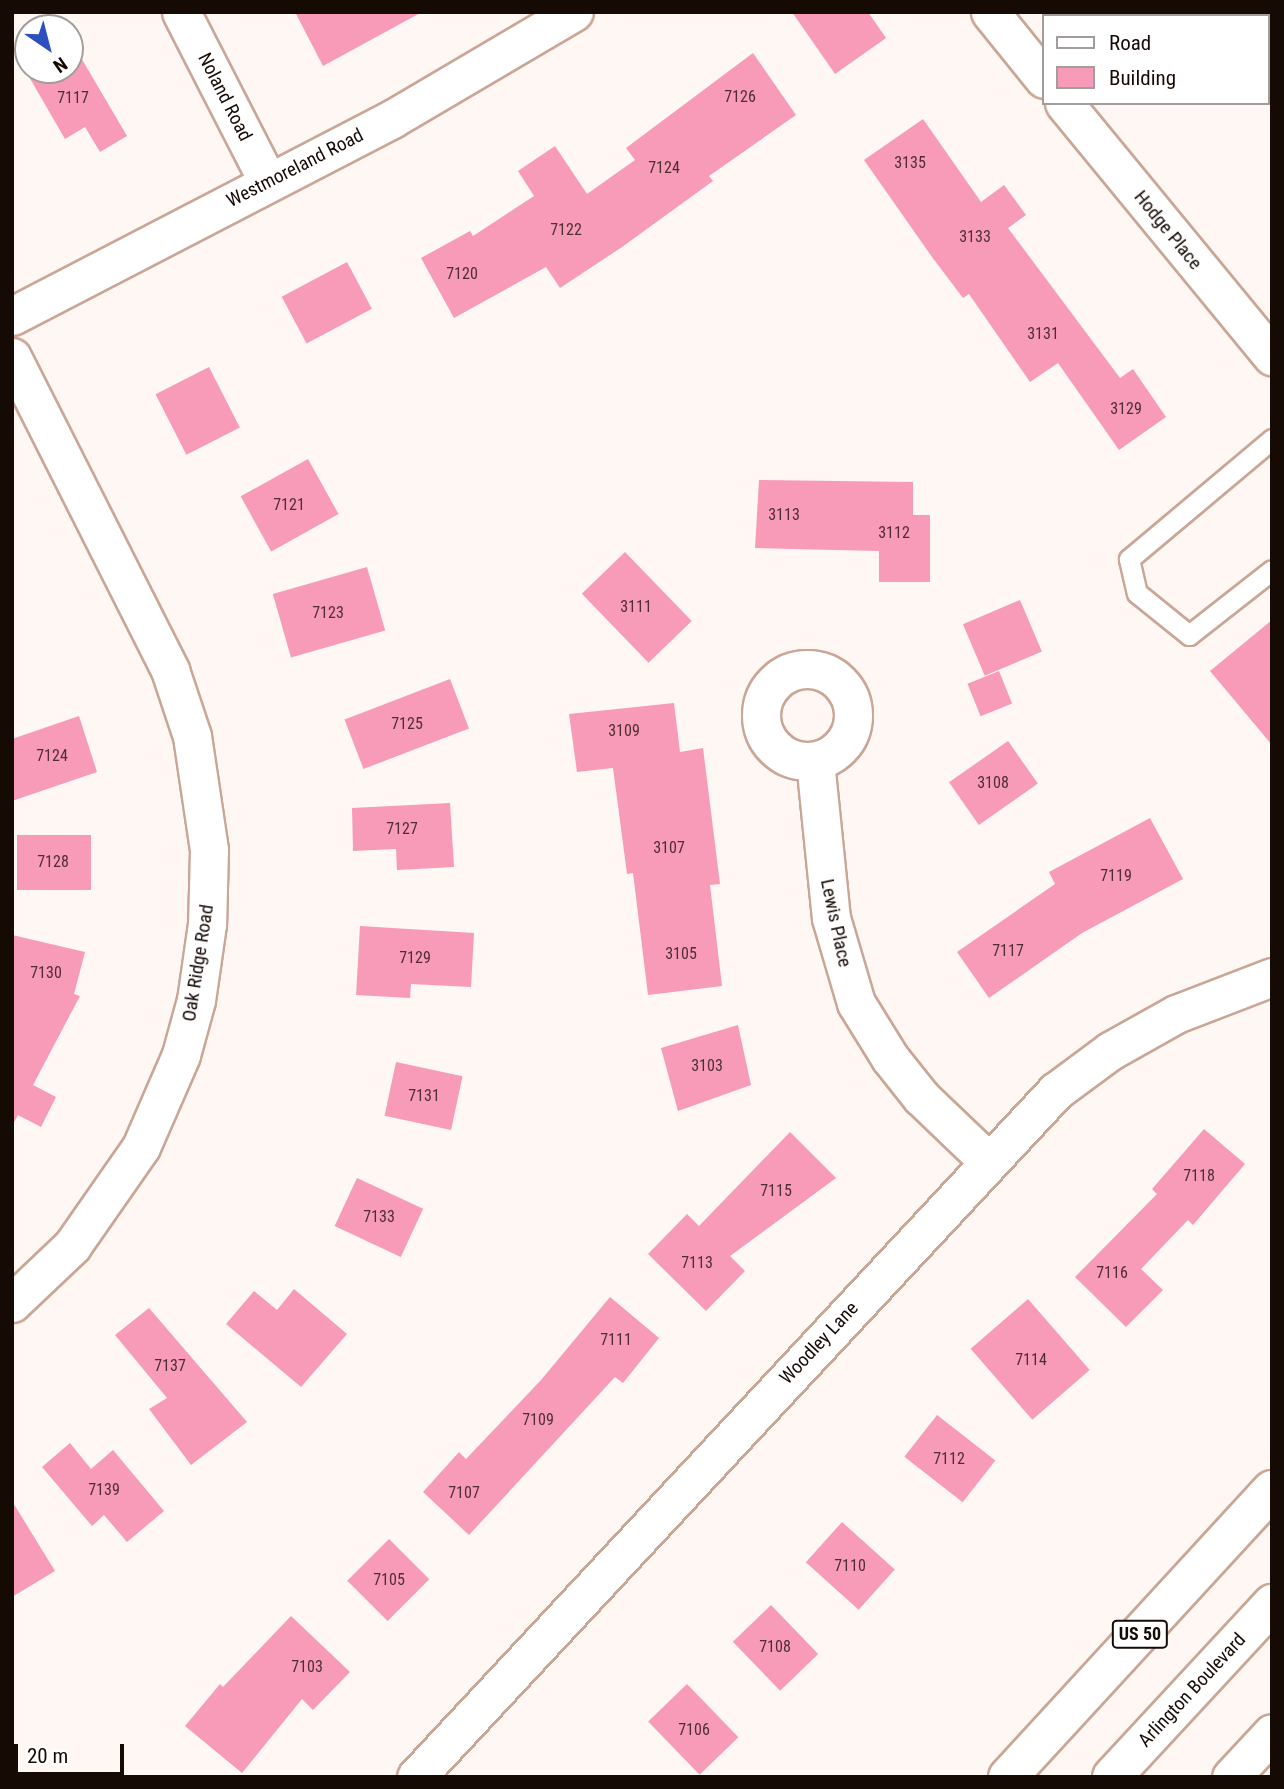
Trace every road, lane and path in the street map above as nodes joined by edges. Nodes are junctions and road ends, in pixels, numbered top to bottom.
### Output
1 (181, 12) edge
2 (574, 12) edge
3 (990, 12) edge
4 (1042, 77) edge
5 (1066, 105) edge
6 (268, 182) junction
7 (12, 316) edge
8 (12, 356) edge
9 (1272, 356) edge
10 (1272, 439) edge
11 (1272, 570) edge
12 (816, 761) dead end
13 (1272, 977) edge
14 (988, 1161) junction
15 (12, 1303) edge
16 (1272, 1490) edge
17 (1272, 1604) edge
18 (1272, 1733) edge
19 (416, 1777) edge
20 (1008, 1777) edge
21 (1112, 1777) edge
22 (1231, 1777) edge

1 - 6 street, Noland Road
2 - 6 street, Westmoreland Road
3 - 4 street
5 - 9 street, Hodge Place
6 - 7 street, Westmoreland Road
8 - 15 street, Oak Ridge Road
10 - 11 lane
12 - 14 street, Lewis Place
13 - 14 street, Woodley Lane
14 - 19 street, Woodley Lane
16 - 20 highway, US 50
17 - 21 highway, Arlington Boulevard
18 - 22 street

